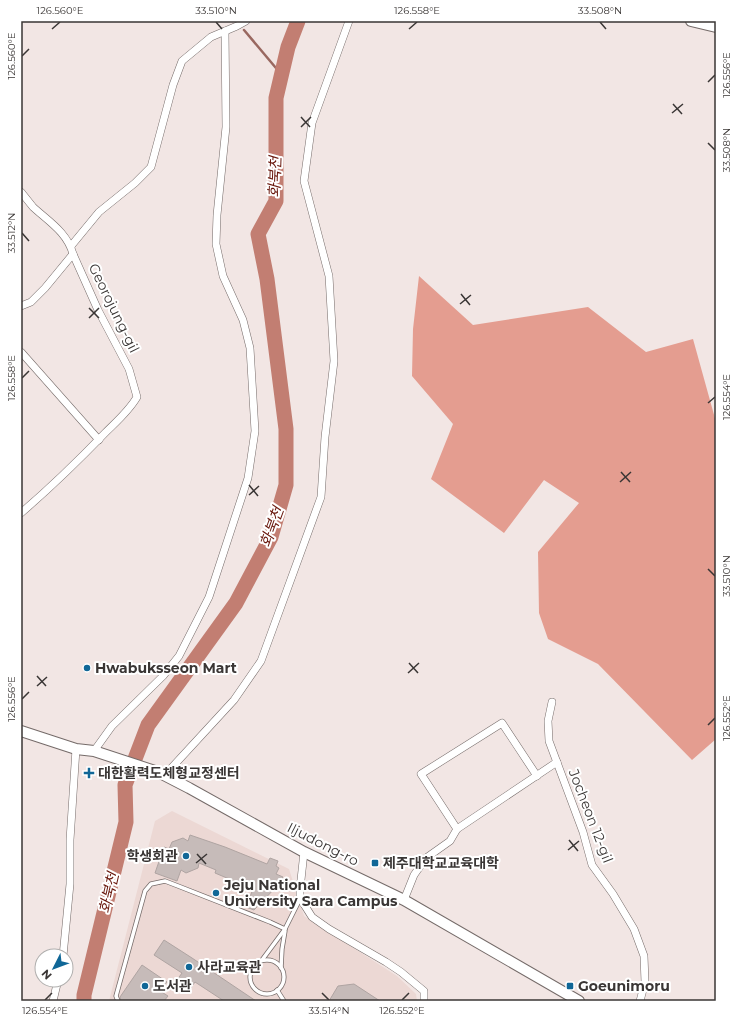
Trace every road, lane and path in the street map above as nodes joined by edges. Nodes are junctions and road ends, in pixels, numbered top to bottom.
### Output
1 (246, 21) edge
2 (349, 21) edge
3 (691, 21) edge
4 (716, 27) edge
5 (225, 31) junction
6 (21, 192) edge
7 (72, 250) junction
8 (21, 306) edge
9 (21, 352) edge
10 (99, 440) junction
11 (21, 513) edge
12 (552, 702) dead end
13 (21, 731) edge
14 (76, 749) junction
15 (94, 751) junction
16 (557, 762) junction
17 (161, 774) junction
18 (537, 776) junction
19 (457, 828) junction
20 (304, 852) junction
21 (300, 898) junction
22 (404, 900) junction
23 (285, 930) junction
24 (64, 948) edge
25 (262, 960) junction
26 (281, 968) junction
27 (56, 988) edge
28 (277, 990) junction
29 (53, 1001) edge
30 (118, 1001) edge
31 (284, 1001) edge
32 (424, 1001) edge
33 (579, 1001) edge
34 (640, 1001) edge

1 - 5 street
2 - 17 street
3 - 4 main road
5 - 7 street
5 - 15 street
6 - 7 street, Georojung-gil
7 - 8 street
7 - 10 street, Georojung-gil
9 - 10 street
10 - 11 street, Georojung-gil
12 - 16 street, Jocheon 12-gil
13 - 14 main road
14 - 15 main road
14 - 24 street
15 - 17 main road, Iljudong-ro
16 - 18 street
16 - 34 street, Jocheon 12-gil
17 - 20 main road, Iljudong-ro
18 - 19 street
18 - 19 street
19 - 22 street
20 - 21 street
20 - 22 main road, Iljudong-ro
21 - 23 lane
21 - 32 street
22 - 33 main road, Iljudong-ro
23 - 25 lane
23 - 26 lane
23 - 30 lane
25 - 26 lane
25 - 28 lane
26 - 28 lane
27 - 29 street
28 - 31 lane

